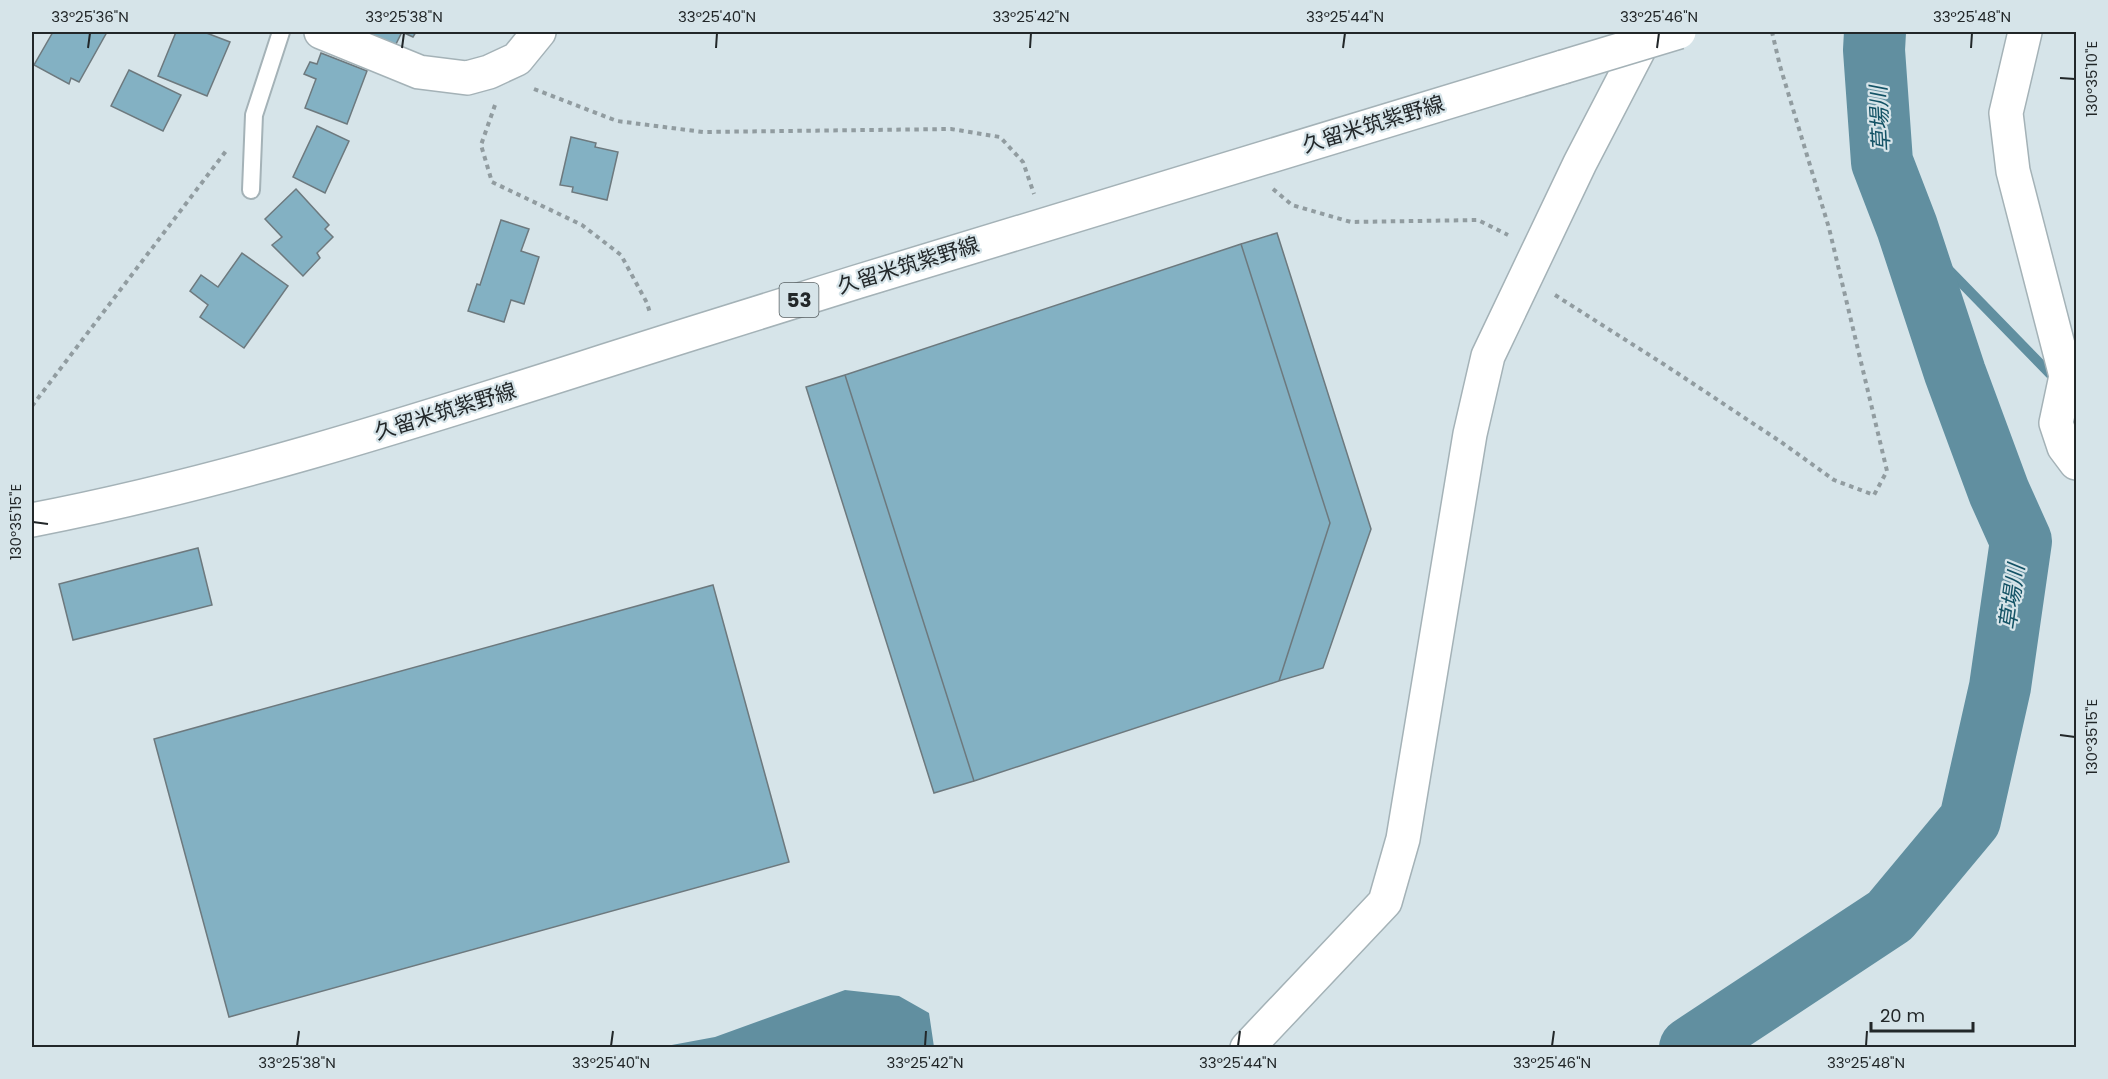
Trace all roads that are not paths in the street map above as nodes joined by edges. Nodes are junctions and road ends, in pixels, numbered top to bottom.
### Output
1 (281, 32) edge
2 (321, 32) edge
3 (539, 32) edge
4 (1648, 32) edge
5 (1679, 32) edge
6 (2025, 32) edge
7 (251, 190) dead end
8 (2076, 463) edge
9 (32, 520) edge
10 (1246, 1047) edge

1 - 7 lane
2 - 3 street
4 - 10 street
5 - 9 street, 久留米筑紫野線 / 53, bridge
6 - 8 street

